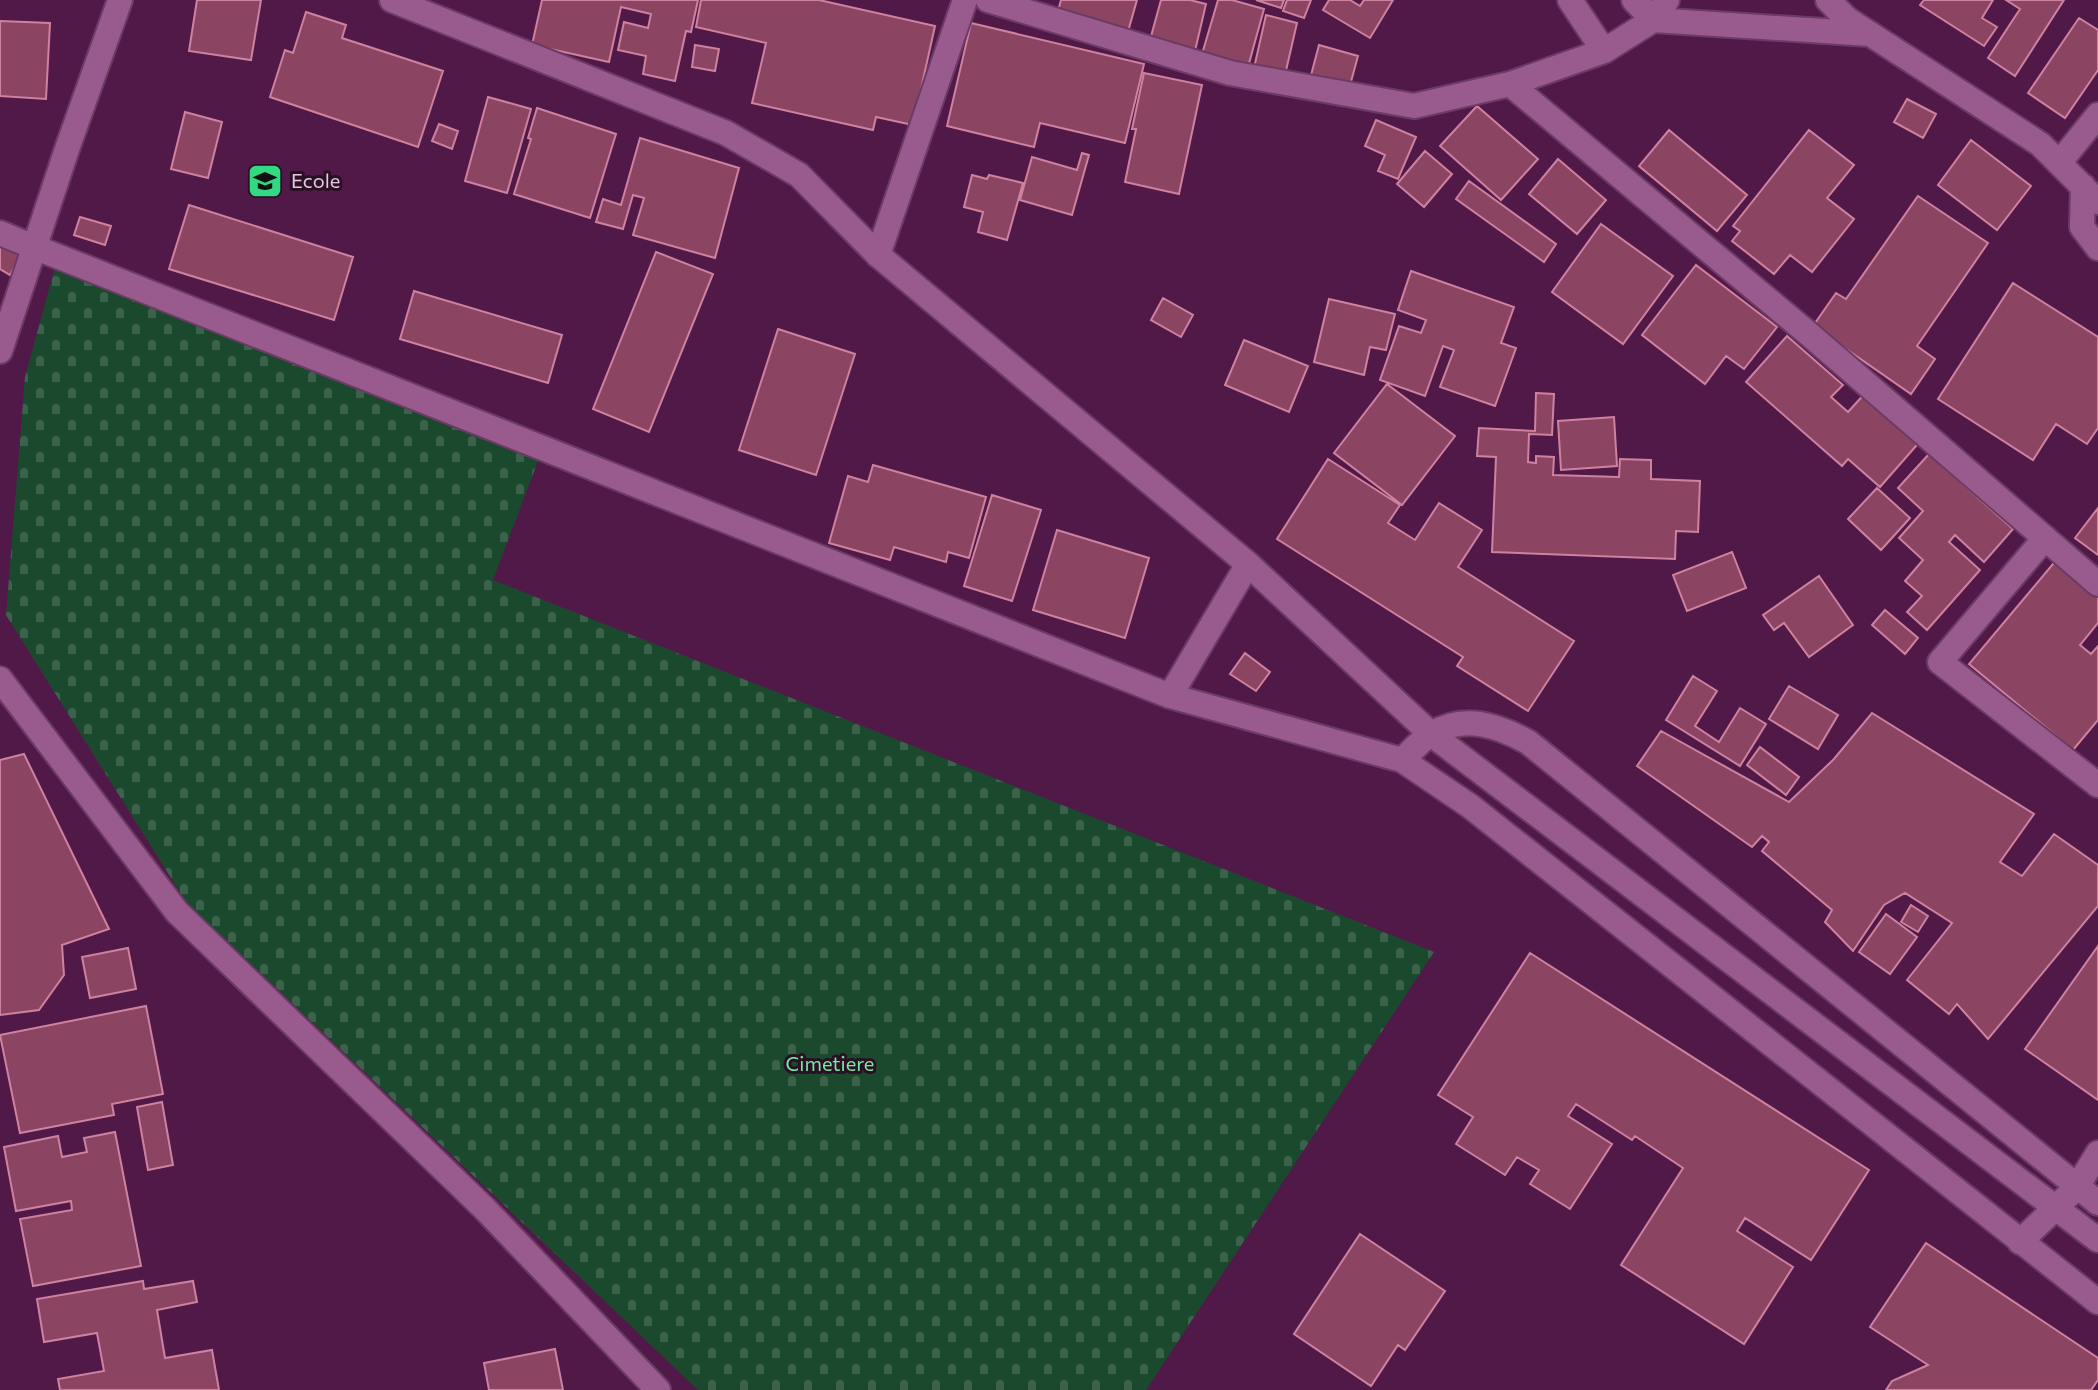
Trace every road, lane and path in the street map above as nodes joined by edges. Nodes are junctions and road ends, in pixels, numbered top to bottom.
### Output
1 (103, 0) edge
2 (120, 0) edge
3 (392, 0) edge
4 (965, 0) edge
5 (988, 0) edge
6 (1570, 0) edge
7 (1634, 0) edge
8 (1828, 0) edge
9 (1660, 10) edge
10 (1871, 34) junction
11 (1604, 51) junction
12 (99, 60) junction
13 (1510, 84) junction
14 (2098, 115) edge
15 (2060, 162) junction
16 (2090, 194) edge
17 (0, 233) edge
18 (34, 247) junction
19 (2098, 248) edge
20 (878, 255) junction
21 (0, 351) edge
22 (2045, 538) junction
23 (1248, 564) junction
24 (2098, 584) edge
25 (0, 679) edge
26 (1170, 696) junction
27 (1431, 734) junction
28 (1402, 760) junction
29 (2098, 785) edge
30 (2098, 1153) edge
31 (2077, 1187) junction
32 (2098, 1203) edge
33 (2054, 1208) junction
34 (2098, 1240) edge
35 (2020, 1242) junction
36 (2098, 1302) edge
37 (658, 1390) edge

1 - 12 main road
2 - 12 main road
3 - 20 main road
4 - 20 main road
5 - 13 main road
6 - 11 main road
7 - 9 main road
8 - 10 main road
9 - 10 main road
9 - 11 main road
10 - 15 main road
11 - 13 main road
12 - 18 main road
13 - 22 main road
14 - 15 main road
15 - 16 main road
16 - 19 main road
17 - 18 main road
18 - 21 main road
18 - 26 main road
20 - 23 main road
22 - 24 main road
22 - 29 main road
23 - 26 main road
23 - 27 main road
25 - 37 main road
26 - 28 main road
27 - 28 main road
27 - 31 main road
27 - 33 main road
28 - 35 main road
30 - 31 main road
31 - 32 main road
31 - 33 main road
33 - 34 main road
33 - 35 main road
35 - 36 main road

